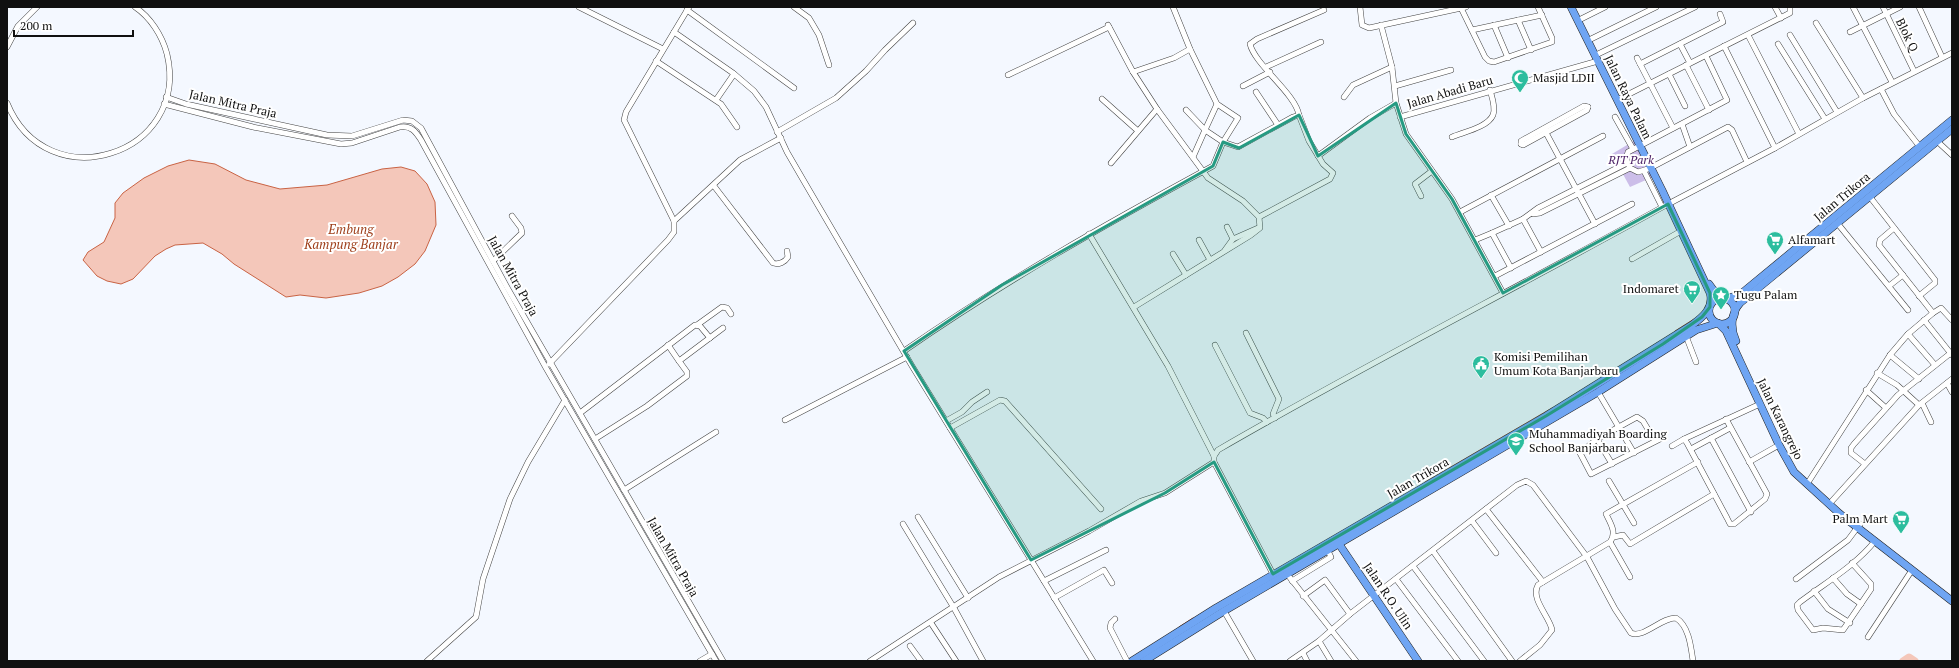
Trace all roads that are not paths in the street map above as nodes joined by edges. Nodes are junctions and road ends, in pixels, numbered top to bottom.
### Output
1 (37, 7) edge
2 (135, 7) edge
3 (579, 7) edge
4 (794, 7) edge
5 (1173, 7) edge
6 (1360, 7) edge
7 (1538, 7) edge
8 (1571, 7) edge
9 (1575, 7) edge
10 (1605, 7) edge
11 (1656, 7) edge
12 (1695, 7) edge
13 (1775, 7) edge
14 (1790, 7) edge
15 (1853, 7) edge
16 (1883, 7) edge
17 (1900, 7) edge
18 (1919, 7) edge
19 (688, 8) edge
20 (1464, 8) edge
21 (1444, 9) edge
22 (1648, 9) edge
23 (1324, 10) dead end
24 (1720, 14) dead end
25 (1886, 14) junction
26 (1542, 15) junction
27 (1781, 18) junction
28 (1581, 19) junction
29 (1518, 20) junction
30 (913, 23) dead end
31 (1816, 24) dead end
32 (1494, 25) junction
33 (1862, 25) junction
34 (1381, 26) junction
35 (1472, 30) junction
36 (674, 32) junction
37 (1850, 32) dead end
38 (1748, 34) junction
39 (1790, 35) dead end
40 (1591, 39) junction
41 (1321, 42) dead end
42 (1680, 44) junction
43 (1778, 44) dead end
44 (1724, 46) junction
45 (7, 47) edge
46 (1190, 49) junction
47 (663, 50) junction
48 (1531, 50) junction
49 (1952, 53) edge
50 (1706, 56) junction
51 (1598, 57) junction
52 (1942, 57) junction
53 (1508, 58) junction
54 (1637, 58) dead end
55 (656, 61) junction
56 (1640, 64) junction
57 (1688, 64) junction
58 (829, 65) dead end
59 (1266, 67) junction
60 (1392, 67) junction
61 (1451, 70) dead end
62 (1914, 71) junction
63 (1133, 72) junction
64 (1270, 72) junction
65 (734, 74) junction
66 (1669, 74) junction
67 (1008, 75) dead end
68 (1892, 82) junction
69 (1650, 83) junction
70 (1243, 86) dead end
71 (1395, 86) junction
72 (794, 88) dead end
73 (1881, 89) junction
74 (1490, 90) junction
75 (1256, 92) dead end
76 (166, 97) junction
77 (1344, 97) dead end
78 (1621, 98) junction
79 (1863, 98) junction
80 (1102, 99) dead end
81 (716, 100) junction
82 (7, 103) edge
83 (1396, 103) junction
84 (164, 104) junction
85 (1217, 104) junction
86 (1685, 106) dead end
87 (1157, 109) junction
88 (1186, 110) dead end
89 (1709, 110) junction
90 (1837, 112) junction
91 (1299, 115) junction
92 (1615, 116) dead end
93 (1400, 117) junction
94 (1825, 119) junction
95 (1952, 121) edge
96 (1682, 124) junction
97 (1278, 126) junction
98 (736, 127) dead end
99 (1673, 128) junction
100 (1205, 130) junction
101 (1138, 131) junction
102 (1545, 131) junction
103 (1951, 131) edge
104 (777, 132) junction
105 (1800, 134) junction
106 (1603, 136) dead end
107 (1452, 137) dead end
108 (780, 138) junction
109 (1223, 142) junction
110 (1938, 142) junction
111 (1638, 146) junction
112 (1690, 147) junction
113 (1920, 147) junction
114 (1775, 148) junction
115 (1952, 155) edge
116 (1318, 156) junction
117 (1193, 157) junction
118 (1559, 159) junction
119 (1747, 162) junction
120 (1111, 163) dead end
121 (1627, 163) junction
122 (1630, 168) junction
123 (1650, 169) junction
124 (1203, 170) junction
125 (1432, 171) junction
126 (714, 186) junction
127 (1575, 189) junction
128 (1579, 194) junction
129 (1421, 196) dead end
130 (1491, 196) junction
131 (1870, 197) junction
132 (1632, 204) dead end
133 (1667, 204) junction
134 (1462, 211) dead end
135 (1533, 214) junction
136 (512, 216) dead end
137 (1259, 218) junction
138 (1523, 219) junction
139 (674, 221) junction
140 (1595, 224) junction
141 (1838, 224) junction
142 (1509, 226) junction
143 (1227, 227) dead end
144 (1260, 228) junction
145 (1894, 228) junction
146 (1681, 231) junction
147 (1492, 233) junction
148 (1089, 234) junction
149 (1233, 239) junction
150 (1199, 240) dead end
151 (1475, 240) junction
152 (788, 250) dead end
153 (1224, 251) junction
154 (1541, 252) junction
155 (1173, 254) dead end
156 (1632, 259) dead end
157 (1210, 260) junction
158 (493, 261) junction
159 (1511, 268) junction
160 (1186, 275) junction
161 (1902, 275) junction
162 (1495, 276) junction
163 (1889, 286) junction
164 (1503, 293) junction
165 (1919, 296) junction
166 (1724, 298) junction
167 (1134, 307) junction
168 (1710, 307) junction
169 (1908, 310) dead end
170 (1933, 313) junction
171 (732, 314) dead end
172 (1733, 316) junction
173 (1924, 320) junction
174 (1952, 320) edge
175 (1718, 323) junction
176 (697, 324) junction
177 (723, 328) dead end
178 (1246, 333) dead end
179 (1908, 334) junction
180 (1686, 336) junction
181 (710, 338) junction
182 (668, 345) junction
183 (1215, 345) dead end
184 (904, 351) junction
185 (1952, 353) edge
186 (1890, 355) junction
187 (907, 357) junction
188 (679, 361) junction
189 (1696, 362) dead end
190 (550, 363) junction
191 (1935, 365) junction
192 (546, 368) junction
193 (1877, 372) junction
194 (1919, 378) junction
195 (1952, 379) edge
196 (1947, 383) junction
197 (1866, 390) junction
198 (1903, 391) junction
199 (988, 392) dead end
200 (1598, 392) junction
201 (1952, 392) edge
202 (565, 400) junction
203 (1760, 404) junction
204 (1921, 404) junction
205 (1886, 408) junction
206 (580, 413) junction
207 (1275, 418) junction
208 (1726, 419) junction
209 (785, 420) dead end
210 (946, 421) junction
211 (1267, 422) junction
212 (1931, 422) dead end
213 (1618, 426) junction
214 (950, 428) junction
215 (1730, 428) junction
216 (716, 432) dead end
217 (1664, 437) dead end
218 (1711, 438) junction
219 (595, 439) junction
220 (1597, 439) junction
221 (1684, 439) junction
222 (1655, 441) junction
223 (1779, 445) junction
224 (1672, 446) dead end
225 (1691, 449) junction
226 (1634, 453) junction
227 (1214, 459) junction
228 (1698, 462) junction
229 (1749, 462) junction
230 (1612, 464) junction
231 (1865, 464) junction
232 (1448, 476) junction
233 (1609, 481) dead end
234 (1809, 481) junction
235 (624, 490) junction
236 (1714, 494) junction
237 (1832, 501) junction
238 (1624, 505) junction
239 (1101, 509) dead end
240 (1486, 509) junction
241 (1750, 512) junction
242 (918, 517) dead end
243 (1472, 521) junction
244 (1634, 523) dead end
245 (903, 524) dead end
246 (1859, 526) junction
247 (1614, 537) junction
248 (1875, 541) junction
249 (1610, 542) junction
250 (1339, 544) junction
251 (1106, 550) dead end
252 (1328, 551) junction
253 (1433, 551) junction
254 (1496, 553) dead end
255 (1587, 557) junction
256 (1031, 560) junction
257 (1852, 563) junction
258 (1413, 566) junction
259 (1912, 570) junction
260 (1273, 574) junction
261 (1287, 574) junction
262 (1630, 577) dead end
263 (1833, 578) junction
264 (1396, 579) junction
265 (1796, 579) dead end
266 (1292, 581) junction
267 (1044, 582) junction
268 (1268, 582) junction
269 (1543, 582) junction
270 (1112, 583) dead end
271 (1938, 587) junction
272 (1814, 592) junction
273 (1952, 595) edge
274 (1303, 596) junction
275 (1375, 596) junction
276 (968, 598) junction
277 (1054, 598) junction
278 (1952, 601) edge
279 (1861, 604) junction
280 (954, 608) junction
281 (1224, 611) junction
282 (1350, 614) junction
283 (1115, 619) dead end
284 (931, 623) junction
285 (1850, 623) junction
286 (1332, 630) junction
287 (1868, 637) dead end
288 (1319, 641) junction
289 (910, 646) dead end
290 (1303, 653) junction
291 (712, 654) junction
292 (427, 661) edge
293 (700, 661) edge
294 (716, 661) edge
295 (723, 661) edge
296 (870, 661) edge
297 (921, 661) edge
298 (956, 661) edge
299 (983, 661) edge
300 (1093, 661) edge
301 (1127, 661) edge
302 (1132, 661) edge
303 (1144, 661) edge
304 (1253, 661) edge
305 (1290, 661) edge
306 (1307, 661) edge
307 (1331, 661) edge
308 (1356, 661) edge
309 (1418, 661) edge
310 (1458, 661) edge
311 (1484, 661) edge
312 (1512, 661) edge
313 (1520, 661) edge
314 (1693, 661) edge

1 - 45 street
2 - 76 street
3 - 47 street
4 - 58 street
5 - 46 street
6 - 34 street
7 - 26 street
8 - 51 main road, Jalan Raya Palam
9 - 28 main road, Jalan Raya Palam
10 - 28 street
11 - 22 street
12 - 51 street, Jalan Abadi Baru
13 - 27 street
14 - 27 street
15 - 33 street
16 - 25 street, Blok Q
17 - 25 street
18 - 52 street
19 - 36 street
19 - 72 street
20 - 21 street
20 - 35 street
21 - 34 street
22 - 40 street
23 - 59 street
24 - 42 street
25 - 33 street
25 - 62 street, Blok Q
26 - 29 street
26 - 48 street
27 - 38 street
28 - 40 main road, Jalan Raya Palam
29 - 32 street
29 - 48 street
30 - 104 street
31 - 79 street
32 - 35 street
32 - 53 street
33 - 37 street
33 - 68 street
34 - 60 street
35 - 53 street
36 - 47 street
36 - 65 street
38 - 44 street
38 - 105 street
39 - 90 street
40 - 51 main road, Jalan Raya Palam
41 - 59 street
42 - 56 street
42 - 57 street
43 - 94 street
44 - 50 street
44 - 114 street
46 - 63 street
46 - 85 street
47 - 55 street
48 - 53 street
49 - 52 street
50 - 57 street
50 - 89 street
51 - 74 street, Jalan Abadi Baru
51 - 78 main road, Jalan Raya Palam
51 - 111 main road, Jalan Raya Palam
52 - 62 street
54 - 56 street
55 - 81 street
55 - 139 street
56 - 69 street
57 - 66 street
57 - 89 street
59 - 64 street
60 - 71 street
60 - 77 street
61 - 71 street
62 - 68 street
63 - 67 street
63 - 87 street
64 - 70 street
64 - 91 street
65 - 81 street
65 - 104 street
66 - 69 street
66 - 86 street
68 - 73 street
69 - 78 street
69 - 99 street
71 - 83 street
73 - 79 street
73 - 113 street
74 - 93 street, Jalan Abadi Baru
74 - 107 street
75 - 97 street
76 - 84 street
76 - 158 street, Jalan Mitra Praja
78 - 111 main road, Jalan Raya Palam
79 - 90 street
80 - 101 street
81 - 98 street
82 - 84 street
83 - 93 street
83 - 116 street
84 - 192 street, Jalan Mitra Praja
85 - 100 street
85 - 109 street
87 - 101 street
87 - 117 street
88 - 100 street
89 - 96 street
90 - 94 street
91 - 97 street
91 - 116 street
92 - 111 street
93 - 125 street
94 - 105 street
95 - 113 main road, Jalan Trikora
96 - 99 street
96 - 112 street
97 - 109 street
99 - 111 street
100 - 109 street
100 - 117 street
101 - 120 street
102 - 102 street
102 - 118 street
103 - 110 main road, Jalan Trikora
104 - 108 street
105 - 114 street
106 - 118 street
108 - 126 street
108 - 184 street
109 - 124 street
110 - 115 street
110 - 131 main road, Jalan Trikora
111 - 121 street
111 - 123 main road, Jalan Raya Palam
112 - 119 street
112 - 123 street
113 - 166 main road, Jalan Trikora
114 - 119 street
116 - 137 street
117 - 124 street
118 - 127 street
118 - 130 street
119 - 133 street
121 - 122 street
121 - 127 street
122 - 123 street
122 - 128 street
123 - 133 main road, Jalan Raya Palam
124 - 137 street
124 - 148 street
125 - 129 street
125 - 151 street
126 - 139 street
126 - 152 street
127 - 128 street
127 - 135 street
128 - 135 street
128 - 140 street
130 - 134 street
130 - 142 street
131 - 141 main road, Jalan Trikora
131 - 145 street
132 - 140 street
133 - 146 main road, Jalan Raya Palam
133 - 164 street
133 - 166 main road, Jalan Raya Palam
135 - 138 street
136 - 158 street
137 - 144 street
138 - 142 street
138 - 154 street
139 - 190 street
140 - 154 street
141 - 163 street
141 - 172 main road, Jalan Trikora
142 - 147 street
143 - 149 street
144 - 149 street
144 - 153 street
145 - 161 street
145 - 165 street
146 - 156 street
146 - 168 main road, Jalan Raya Palam
147 - 151 street
147 - 159 street
148 - 167 street
148 - 184 street
149 - 153 street
150 - 157 street
151 - 162 street
153 - 157 street
154 - 159 street
155 - 160 street
157 - 160 street
158 - 190 street, Jalan Mitra Praja
159 - 162 street
160 - 167 street
161 - 163 street
161 - 165 street
162 - 164 street
163 - 169 street
164 - 207 street
165 - 170 street
166 - 168 main road
166 - 172 main road
167 - 227 street
168 - 175 main road
168 - 232 main road, Jalan Trikora
170 - 173 street
170 - 174 street
171 - 176 street
172 - 175 main road
172 - 234 main road, Jalan Karangrejo
173 - 179 street
173 - 185 street
175 - 180 main road, Jalan Trikora
175 - 203 main road, Jalan Karangrejo
176 - 181 street
176 - 182 street
177 - 181 street
178 - 207 street
179 - 186 street
179 - 191 street
180 - 189 street
180 - 200 main road, Jalan Trikora
181 - 188 street
182 - 188 street
182 - 206 street
183 - 211 street
184 - 187 street
185 - 191 street
186 - 193 street
186 - 194 street
187 - 209 street
187 - 210 street
188 - 219 street
190 - 192 street
190 - 206 street, Jalan Mitra Praja
191 - 194 street
192 - 202 street, Jalan Mitra Praja
193 - 197 street
193 - 198 street
194 - 198 street
195 - 196 street
196 - 201 street
196 - 204 street
197 - 205 street
197 - 234 street
198 - 204 street
198 - 205 street
199 - 210 street
200 - 213 street
200 - 232 main road, Jalan Trikora
202 - 291 street, Jalan Mitra Praja
202 - 292 street
203 - 208 street
203 - 223 main road, Jalan Karangrejo
204 - 212 street
204 - 231 street
205 - 231 street
206 - 219 street, Jalan Mitra Praja
207 - 211 street
208 - 215 street
208 - 221 street
210 - 214 street
211 - 227 street
213 - 220 street
213 - 222 street
213 - 226 street
214 - 239 street
214 - 256 street
215 - 218 street
215 - 229 street
216 - 235 street
217 - 222 street
218 - 225 street
218 - 241 street
219 - 235 street, Jalan Mitra Praja
220 - 230 street
220 - 230 street
221 - 224 street
221 - 225 street
222 - 226 street
223 - 229 street
223 - 246 main road, Jalan Karangrejo
225 - 228 street
226 - 230 street
227 - 256 street
227 - 260 street
228 - 236 street
228 - 238 street
229 - 241 street
231 - 237 street
232 - 250 main road, Jalan Trikora
232 - 260 main road, Jalan Trikora
233 - 238 street
234 - 237 main road, Jalan Karangrejo
235 - 295 street, Jalan Mitra Praja
236 - 241 street
236 - 247 street
237 - 246 main road, Jalan Karangrejo
238 - 244 street
238 - 247 street
240 - 243 street
240 - 255 street
240 - 269 street
242 - 276 street
243 - 253 street
243 - 254 street
245 - 280 street
246 - 248 main road, Jalan Karangrejo
246 - 265 street
246 - 271 main road, Jalan Karangrejo
247 - 249 street
248 - 257 street
248 - 259 main road, Jalan Karangrejo
249 - 255 street
249 - 262 street
250 - 252 main road, Jalan Trikora
250 - 275 main road, Jalan R.O. Ulin
251 - 267 street
252 - 261 main road, Jalan Trikora
252 - 266 street
253 - 258 street
253 - 312 street
255 - 269 street
255 - 314 street
256 - 267 street
256 - 276 street
257 - 263 street
257 - 279 street
258 - 264 street
258 - 311 street
259 - 271 main road, Jalan Karangrejo
259 - 287 street
260 - 268 main road, Jalan Trikora
261 - 266 street
261 - 268 main road, Jalan Trikora
263 - 272 street
263 - 279 street
264 - 275 street
264 - 310 street
266 - 274 street
267 - 277 street
268 - 281 main road, Jalan Trikora
268 - 302 main road, Jalan Trikora
269 - 313 street
270 - 277 street
271 - 273 main road, Jalan Karangrejo
271 - 278 main road, Jalan Karangrejo
272 - 285 street
272 - 285 street
274 - 282 street
274 - 286 street
275 - 282 street
275 - 309 main road, Jalan R.O. Ulin
276 - 280 street
277 - 300 street
279 - 285 street
280 - 284 street
280 - 299 street
281 - 303 main road, Jalan Trikora
281 - 304 street
282 - 286 street
283 - 301 street
284 - 296 street
284 - 298 street
286 - 288 street
286 - 308 street
288 - 290 street
288 - 307 street
289 - 297 street
290 - 305 street
290 - 306 street
291 - 293 street
291 - 294 street, Jalan Mitra Praja

